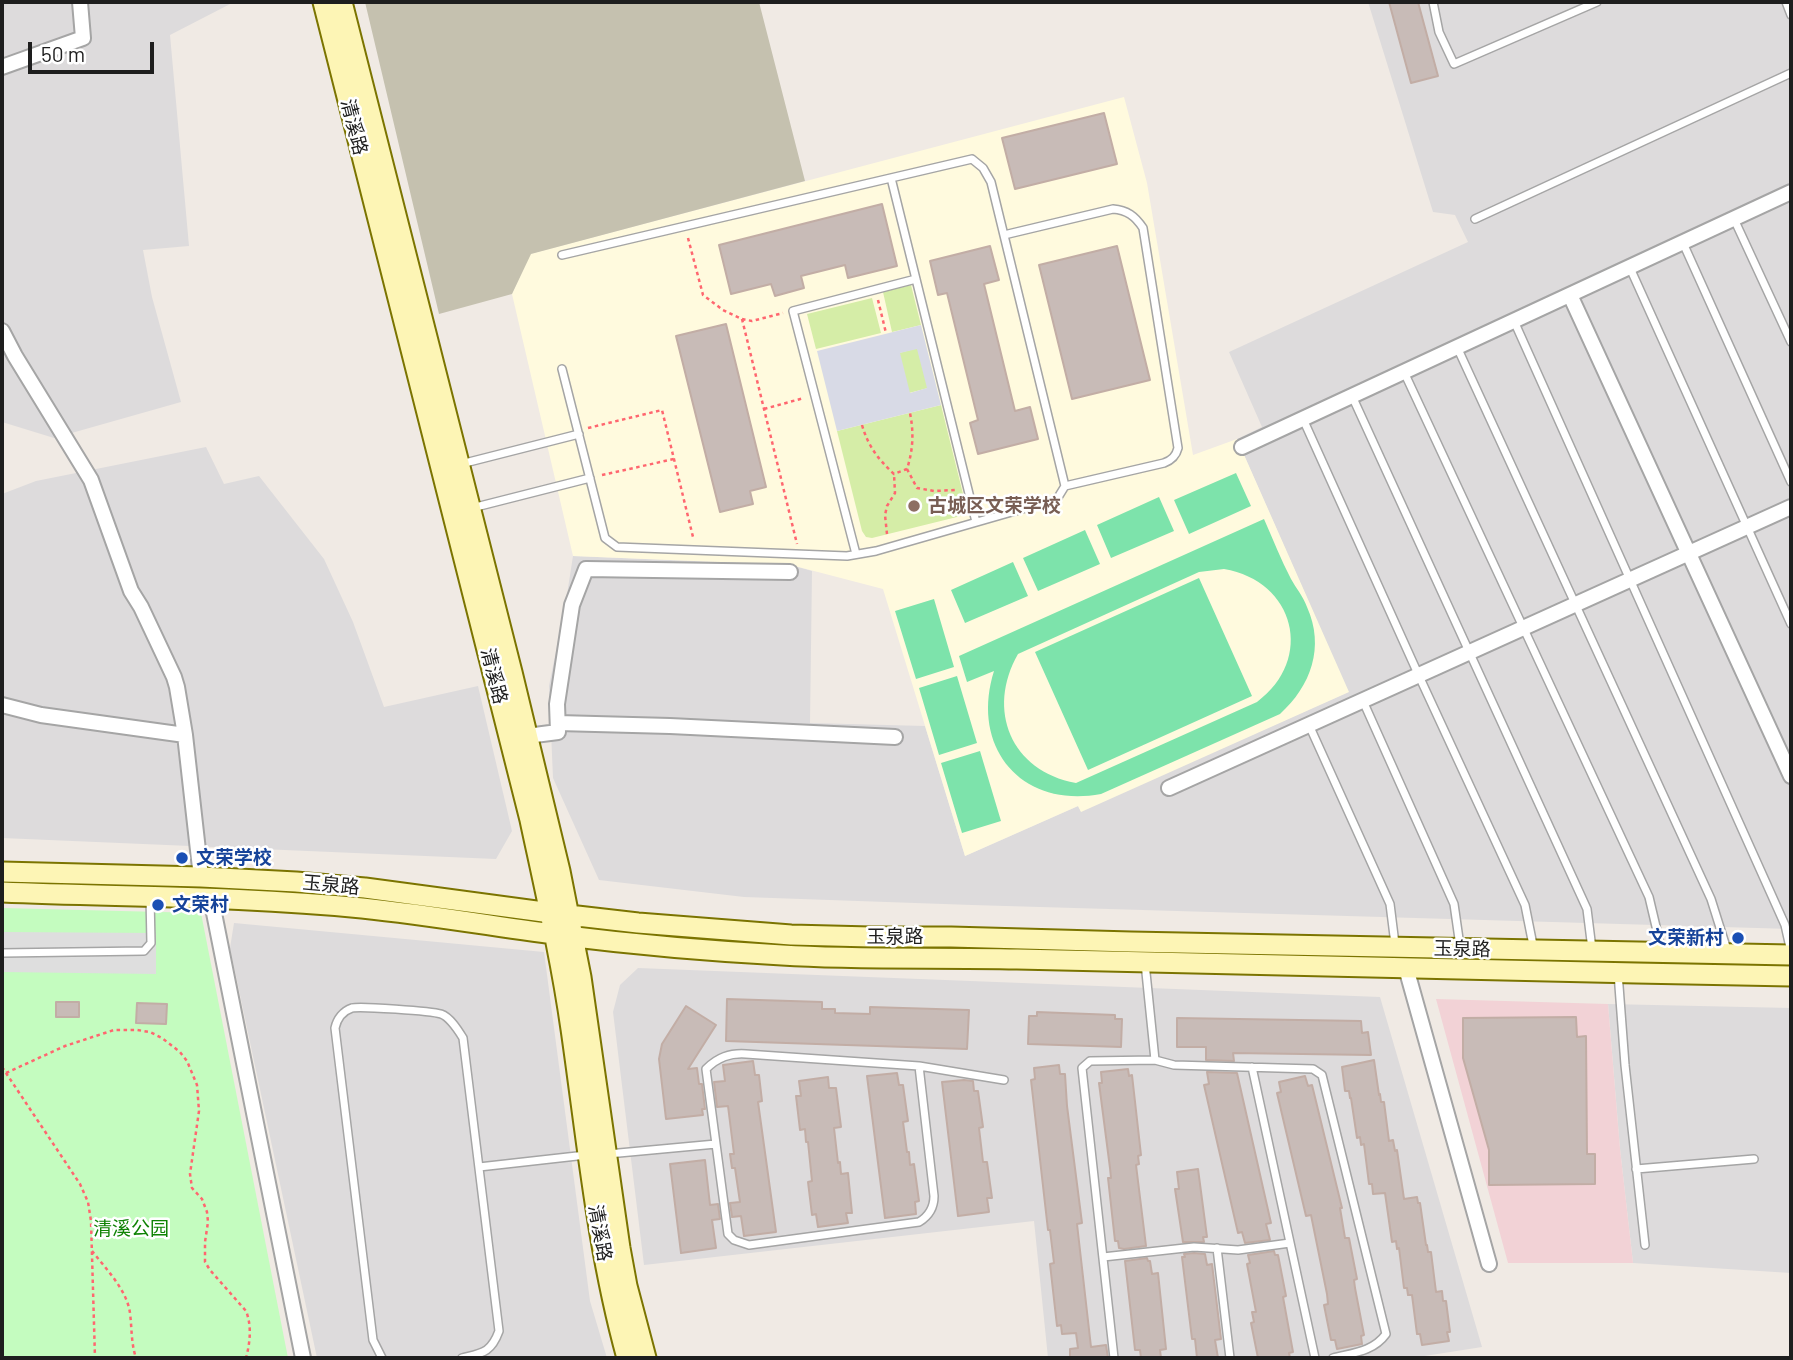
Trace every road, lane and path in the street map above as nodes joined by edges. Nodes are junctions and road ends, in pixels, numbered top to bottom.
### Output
1 (80, 2) edge
2 (323, 2) edge
3 (342, 2) edge
4 (1433, 2) edge
5 (1597, 2) edge
6 (1786, 2) edge
7 (1791, 15) edge
8 (2, 67) edge
9 (1791, 74) edge
10 (891, 178) junction
11 (1790, 196) edge
12 (1475, 219) dead end
13 (1734, 219) junction
14 (684, 226) junction
15 (1004, 236) junction
16 (1683, 243) junction
17 (562, 255) dead end
18 (1630, 268) junction
19 (916, 279) junction
20 (875, 289) junction
21 (1570, 295) junction
22 (793, 311) junction
23 (742, 319) junction
24 (1514, 321) junction
25 (2, 331) edge
26 (886, 334) dead end
27 (1791, 342) edge
28 (1457, 347) junction
29 (562, 369) dead end
30 (1404, 372) junction
31 (815, 396) junction
32 (1352, 396) junction
33 (764, 409) junction
34 (910, 413) dead end
35 (1303, 419) junction
36 (863, 425) dead end
37 (579, 432) junction
38 (1241, 447) dead end
39 (674, 459) junction
40 (459, 464) junction
41 (907, 470) junction
42 (894, 474) junction
43 (590, 478) junction
44 (1791, 482) edge
45 (1065, 486) junction
46 (968, 488) junction
47 (1791, 507) edge
48 (470, 508) junction
49 (976, 522) junction
50 (1747, 527) junction
51 (889, 547) junction
52 (696, 550) junction
53 (799, 554) junction
54 (856, 554) junction
55 (1689, 554) junction
56 (790, 572) dead end
57 (1631, 580) junction
58 (1576, 605) junction
59 (1791, 624) edge
60 (1524, 628) junction
61 (1470, 653) junction
62 (1419, 676) junction
63 (1363, 701) junction
64 (2, 705) edge
65 (558, 723) junction
66 (1309, 725) junction
67 (185, 735) junction
68 (527, 736) junction
69 (895, 737) dead end
70 (1791, 776) edge
71 (1169, 788) dead end
72 (2, 872) edge
73 (201, 877) junction
74 (2, 892) edge
75 (150, 896) junction
76 (211, 898) junction
77 (560, 914) junction
78 (564, 935) junction
79 (1396, 948) junction
80 (1460, 949) junction
81 (1534, 950) junction
82 (1593, 951) junction
83 (2, 953) edge
84 (1662, 953) junction
85 (1728, 954) junction
86 (1791, 954) edge
87 (1145, 963) junction
88 (1406, 968) junction
89 (1618, 972) junction
90 (1791, 976) edge
91 (1155, 1060) junction
92 (919, 1066) junction
93 (2, 1067) edge
94 (1252, 1067) junction
95 (6, 1073) junction
96 (1004, 1080) dead end
97 (716, 1144) junction
98 (596, 1154) junction
99 (1754, 1159) dead end
100 (479, 1167) junction
101 (1636, 1169) junction
102 (1290, 1243) junction
103 (1645, 1245) dead end
104 (1217, 1248) junction
105 (92, 1251) junction
106 (1103, 1256) junction
107 (1489, 1264) dead end
108 (95, 1358) edge
109 (135, 1358) edge
110 (246, 1358) edge
111 (303, 1358) edge
112 (382, 1358) edge
113 (462, 1358) edge
114 (627, 1358) edge
115 (646, 1358) edge
116 (1114, 1358) edge
117 (1230, 1358) edge
118 (1315, 1358) edge
119 (1333, 1358) edge

1 - 8 street
2 - 77 main road, 清溪路
3 - 40 main road, 清溪路
4 - 5 lane
6 - 7 lane
9 - 12 lane
10 - 14 lane
10 - 15 lane
10 - 19 lane
11 - 13 street
13 - 16 street
13 - 27 lane
14 - 17 lane
14 - 23 path
15 - 45 lane
15 - 45 lane
16 - 18 street
16 - 44 lane
18 - 21 street
18 - 50 lane
19 - 20 lane
19 - 46 lane
20 - 22 lane
20 - 26 path
21 - 24 street
21 - 55 street
22 - 23 path
22 - 31 lane
23 - 33 path
24 - 28 street
24 - 57 lane
25 - 67 street
28 - 30 street
28 - 58 lane
29 - 37 lane
30 - 32 street
30 - 60 lane
31 - 33 path
31 - 54 lane
32 - 35 street
32 - 61 lane
33 - 53 path
34 - 41 path
35 - 38 street
35 - 62 lane
36 - 42 path
37 - 39 path
37 - 40 lane
37 - 43 lane
39 - 43 path
39 - 52 path
40 - 48 main road, 清溪路
41 - 42 path
41 - 46 path
42 - 51 path
43 - 48 lane
43 - 52 lane
45 - 49 lane
46 - 49 lane
47 - 50 street
48 - 68 main road, 清溪路
49 - 51 lane
50 - 55 street
50 - 59 lane
51 - 54 lane
52 - 53 lane
53 - 54 lane
55 - 57 street
55 - 70 street
56 - 65 street
57 - 58 street
57 - 86 lane
58 - 60 street
58 - 85 lane
60 - 61 street
60 - 84 lane
61 - 62 street
61 - 82 lane
62 - 63 street
62 - 81 lane
63 - 66 street
63 - 80 lane
64 - 67 street
65 - 68 street
65 - 69 street
66 - 71 street
66 - 79 lane
67 - 73 street
68 - 77 main road, 清溪路
72 - 73 main road, 玉泉路
73 - 77 main road, 玉泉路
74 - 75 main road, 玉泉路
75 - 76 main road, 玉泉路
75 - 83 lane
76 - 78 main road, 玉泉路
76 - 111 street
77 - 78 main road, 清溪路
77 - 79 main road, 玉泉路
78 - 87 main road, 玉泉路
78 - 98 main road, 清溪路
79 - 80 main road, 玉泉路
80 - 81 main road, 玉泉路
81 - 82 main road, 玉泉路
82 - 84 main road, 玉泉路
84 - 85 main road, 玉泉路
85 - 86 main road, 玉泉路
87 - 88 main road, 玉泉路
87 - 91 lane
88 - 89 main road, 玉泉路
88 - 107 street
89 - 90 main road, 玉泉路
89 - 101 lane
91 - 94 lane
91 - 106 lane
92 - 96 lane
92 - 97 lane
92 - 97 lane
93 - 95 path
94 - 102 lane
94 - 119 lane
95 - 105 path
95 - 110 path
97 - 98 lane
98 - 100 lane
98 - 114 main road, 清溪路
98 - 115 main road, 清溪路
99 - 101 lane
100 - 112 lane
100 - 113 lane
101 - 103 lane
102 - 104 lane
102 - 118 lane
104 - 106 lane
104 - 117 lane
105 - 108 path
105 - 109 path
106 - 116 lane

